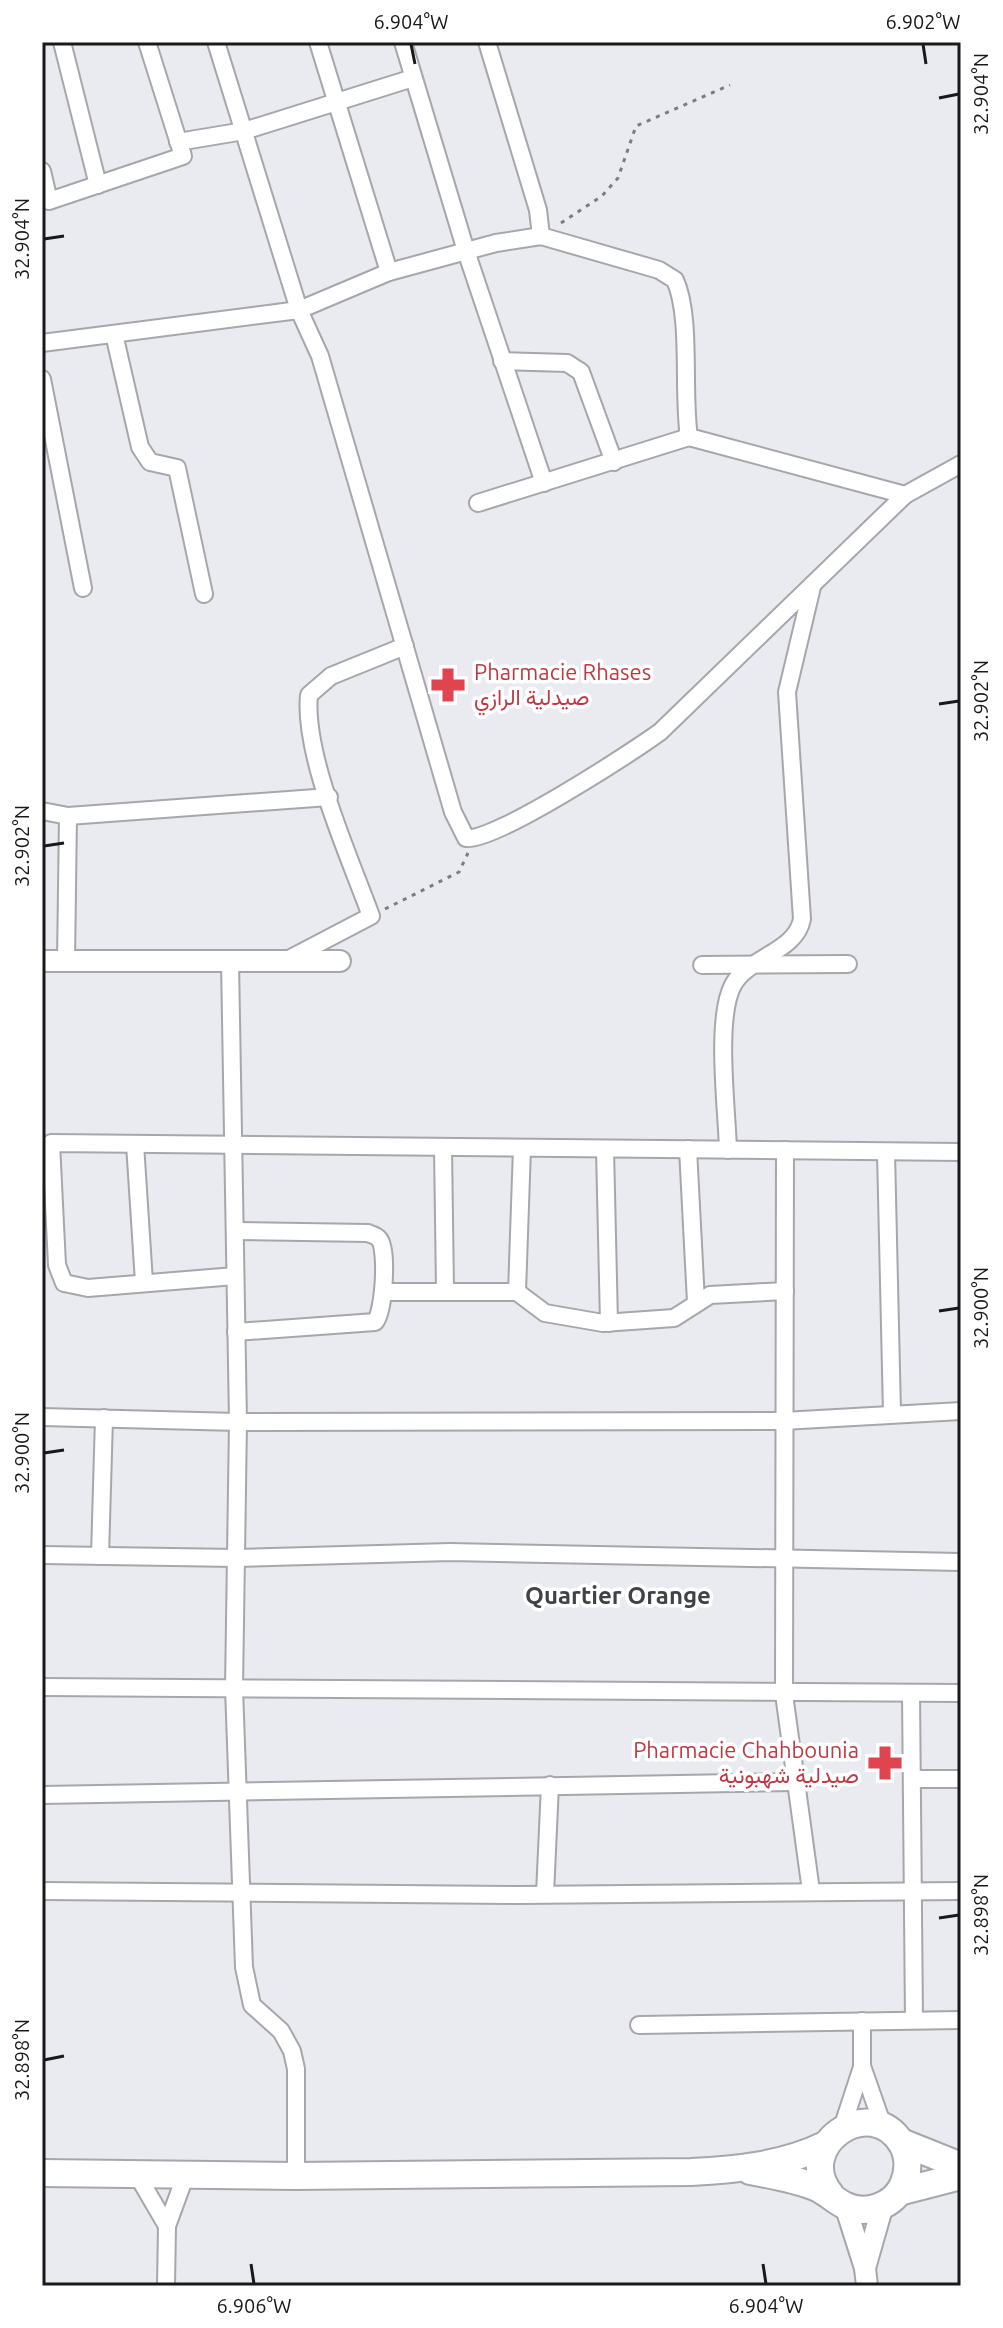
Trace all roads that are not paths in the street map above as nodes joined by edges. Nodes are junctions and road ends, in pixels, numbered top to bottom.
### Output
1 (62, 42) edge
2 (147, 42) edge
3 (216, 42) edge
4 (318, 42) edge
5 (403, 42) edge
6 (487, 42) edge
7 (413, 78) junction
8 (337, 103) junction
9 (244, 131) junction
10 (178, 142) junction
11 (42, 171) edge
12 (98, 185) junction
13 (541, 236) junction
14 (466, 251) junction
15 (389, 272) junction
16 (299, 310) junction
17 (114, 334) junction
18 (42, 343) edge
19 (502, 361) junction
20 (42, 379) edge
21 (689, 437) junction
22 (614, 462) junction
23 (961, 464) edge
24 (544, 483) junction
25 (905, 495) junction
26 (478, 503) dead end
27 (813, 586) junction
28 (83, 588) dead end
29 (204, 594) dead end
30 (405, 646) junction
31 (329, 797) junction
32 (42, 811) edge
33 (68, 816) junction
34 (42, 961) edge
35 (66, 961) junction
36 (230, 961) junction
37 (285, 961) junction
38 (340, 961) dead end
39 (754, 964) junction
40 (848, 964) dead end
41 (702, 965) dead end
42 (135, 1144) junction
43 (234, 1145) junction
44 (443, 1147) junction
45 (522, 1148) junction
46 (605, 1149) junction
47 (688, 1149) junction
48 (728, 1150) junction
49 (785, 1150) junction
50 (886, 1152) junction
51 (961, 1152) edge
52 (235, 1231) junction
53 (235, 1276) junction
54 (144, 1282) junction
55 (445, 1290) junction
56 (785, 1291) junction
57 (383, 1292) junction
58 (517, 1292) junction
59 (696, 1302) junction
60 (609, 1323) junction
61 (236, 1332) junction
62 (961, 1411) edge
63 (892, 1413) junction
64 (42, 1417) edge
65 (104, 1418) junction
66 (783, 1421) junction
67 (238, 1422) junction
68 (42, 1555) edge
69 (100, 1556) junction
70 (236, 1558) junction
71 (784, 1559) junction
72 (961, 1562) edge
73 (42, 1687) edge
74 (234, 1688) junction
75 (911, 1693) junction
76 (961, 1693) edge
77 (784, 1694) junction
78 (913, 1779) junction
79 (961, 1779) edge
80 (794, 1782) junction
81 (550, 1785) junction
82 (237, 1793) junction
83 (42, 1795) edge
84 (42, 1891) edge
85 (240, 1891) junction
86 (811, 1891) junction
87 (913, 1891) junction
88 (961, 1891) edge
89 (545, 1894) junction
90 (914, 2020) junction
91 (961, 2020) edge
92 (862, 2021) junction
93 (639, 2025) dead end
94 (862, 2066) junction
95 (892, 2134) junction
96 (833, 2136) junction
97 (961, 2166) edge
98 (743, 2169) junction
99 (42, 2173) edge
100 (136, 2173) junction
101 (186, 2174) junction
102 (296, 2176) junction
103 (961, 2176) edge
104 (891, 2199) junction
105 (838, 2200) junction
106 (167, 2226) junction
107 (866, 2277) edge
108 (166, 2286) edge

1 - 12 street
2 - 10 street
3 - 9 street
4 - 8 street
5 - 7 street
6 - 13 street
7 - 8 street
7 - 14 street
8 - 9 street
8 - 15 street
9 - 10 street
9 - 16 street
10 - 12 street
11 - 12 street
13 - 14 street
13 - 21 street
14 - 15 street
14 - 19 street
15 - 16 street
16 - 17 street
16 - 30 street
17 - 18 street
17 - 29 street
19 - 22 street
19 - 24 street
20 - 28 street
21 - 22 street
21 - 25 street
22 - 24 street
23 - 25 street
24 - 26 street
25 - 27 street
27 - 30 street
27 - 39 street
30 - 31 street
31 - 33 street
31 - 37 street
32 - 33 street
33 - 35 street
34 - 35 street
35 - 36 street
36 - 37 street
36 - 43 street
37 - 38 street
39 - 40 street
39 - 41 street
39 - 48 street
42 - 43 street
42 - 54 street
42 - 54 street
43 - 44 street
43 - 52 street
44 - 45 street
44 - 55 street
45 - 46 street
45 - 58 street
46 - 47 street
46 - 60 street
47 - 48 street
47 - 59 street
48 - 49 street
49 - 50 street
49 - 56 street
50 - 51 street
50 - 63 street
52 - 53 street
52 - 57 street
53 - 54 street
53 - 61 street
55 - 57 street
55 - 58 street
56 - 59 street
56 - 66 street
57 - 61 street
58 - 60 street
59 - 60 street
61 - 67 street
62 - 63 street
63 - 66 street
64 - 65 street
65 - 67 street
65 - 69 street
66 - 67 street
66 - 71 street
67 - 70 street
68 - 69 street
69 - 70 street
70 - 71 street
70 - 74 street
71 - 72 street
71 - 77 street
73 - 74 street
74 - 77 street
74 - 82 street
75 - 76 street
75 - 77 street
75 - 78 street
77 - 80 street
78 - 79 street
78 - 87 street
80 - 81 street
80 - 86 street
81 - 82 street
81 - 89 street
82 - 83 street
82 - 85 street
84 - 85 street
85 - 89 street
85 - 102 street
86 - 87 street
86 - 89 street
87 - 88 street
87 - 90 street
90 - 91 street
90 - 92 street
92 - 93 street
92 - 94 street
94 - 95 street
94 - 96 street
95 - 96 main road
95 - 97 main road
95 - 104 main road
96 - 98 main road
96 - 105 main road
98 - 102 main road
98 - 105 main road
99 - 100 main road
100 - 101 main road
100 - 106 street
101 - 102 main road
101 - 106 street
103 - 104 main road
104 - 105 main road
104 - 107 street
105 - 107 street
106 - 108 street

